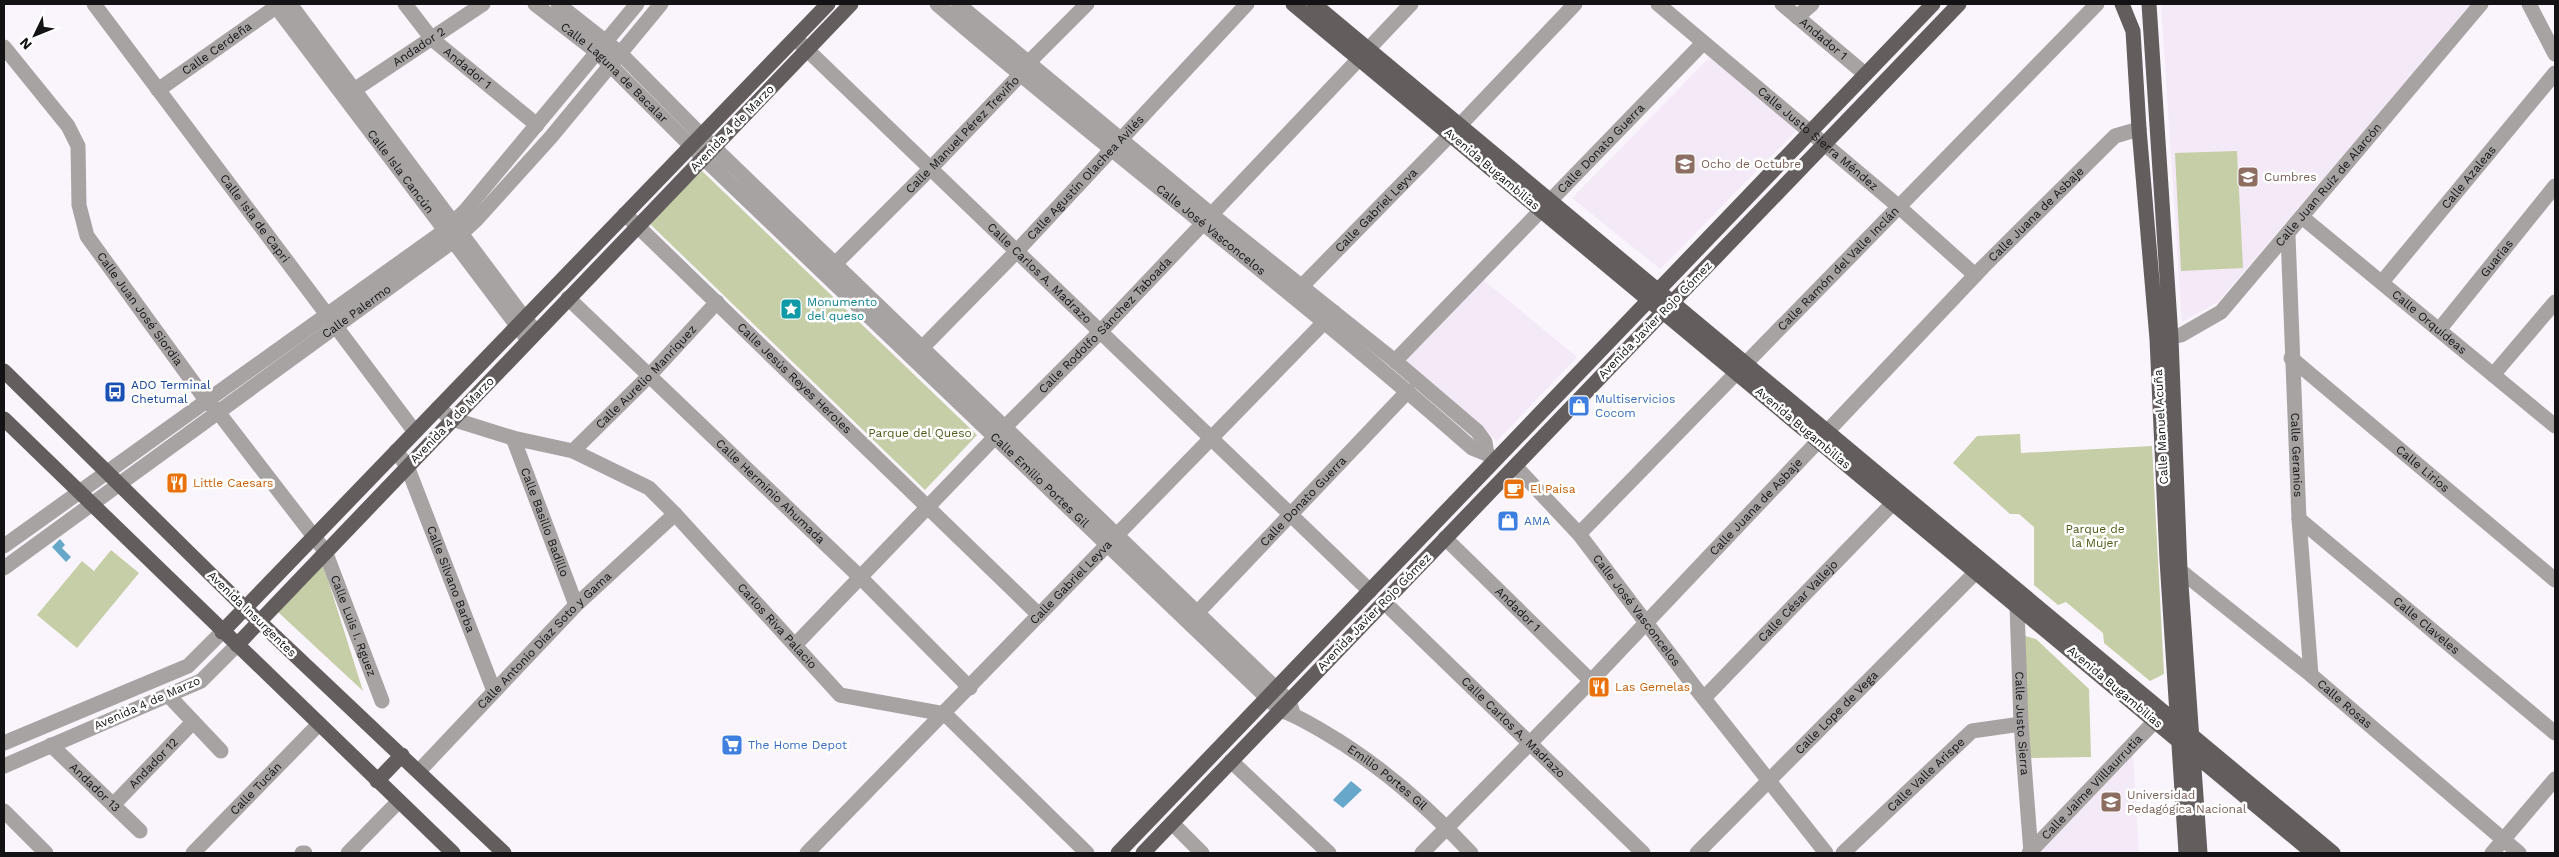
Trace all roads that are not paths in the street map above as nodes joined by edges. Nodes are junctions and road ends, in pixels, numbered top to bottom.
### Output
1 (94, 4) edge
2 (280, 4) edge
3 (405, 4) edge
4 (483, 4) edge
5 (535, 4) edge
6 (558, 4) edge
7 (637, 4) edge
8 (661, 4) edge
9 (828, 4) edge
10 (851, 4) edge
11 (937, 4) edge
12 (958, 4) edge
13 (1087, 4) edge
14 (1247, 4) edge
15 (1292, 4) edge
16 (1314, 4) edge
17 (1411, 4) edge
18 (1575, 4) edge
19 (1658, 4) edge
20 (1782, 4) edge
21 (1812, 4) edge
22 (1933, 4) edge
23 (1959, 4) edge
24 (2097, 4) edge
25 (2122, 4) edge
26 (2149, 4) edge
27 (2481, 4) edge
28 (2529, 4) edge
29 (1797, 17) junction
30 (795, 38) junction
31 (432, 39) junction
32 (1703, 42) junction
33 (602, 46) junction
34 (4, 47) edge
35 (807, 50) junction
36 (620, 53) junction
37 (1363, 53) junction
38 (2555, 54) edge
39 (610, 65) junction
40 (1024, 69) junction
41 (2555, 73) edge
42 (1865, 74) junction
43 (158, 90) junction
44 (354, 90) junction
45 (537, 125) junction
46 (2139, 129) junction
47 (1455, 130) junction
48 (1809, 133) junction
49 (696, 140) junction
50 (1118, 144) junction
51 (1824, 144) junction
52 (709, 152) junction
53 (931, 168) junction
54 (2555, 186) edge
55 (1546, 205) junction
56 (1898, 206) junction
57 (625, 214) junction
58 (2302, 217) junction
59 (1207, 220) junction
60 (637, 227) junction
61 (453, 232) junction
62 (2288, 235) junction
63 (1016, 252) junction
64 (830, 269) junction
65 (1975, 275) junction
66 (2382, 282) junction
67 (1302, 286) junction
68 (1654, 295) junction
69 (568, 298) junction
70 (717, 302) junction
71 (2555, 302) edge
72 (1668, 306) junction
73 (1330, 317) junction
74 (331, 321) junction
75 (521, 323) junction
76 (2439, 330) junction
77 (1101, 331) junction
78 (532, 335) junction
79 (2164, 339) junction
80 (917, 352) junction
81 (2291, 358) junction
82 (1395, 361) junction
83 (1741, 368) junction
84 (4, 371) edge
85 (2494, 375) junction
86 (648, 377) junction
87 (1408, 391) junction
88 (206, 400) junction
89 (438, 408) junction
90 (218, 412) junction
91 (4, 419) edge
92 (452, 419) junction
93 (2555, 426) edge
94 (415, 432) junction
95 (1000, 432) junction
96 (1823, 436) junction
97 (513, 438) junction
98 (1211, 438) junction
99 (396, 451) junction
100 (573, 451) junction
101 (1490, 458) junction
102 (407, 466) junction
103 (1515, 466) junction
104 (108, 471) junction
105 (120, 483) junction
106 (79, 491) junction
107 (1893, 503) junction
108 (91, 504) junction
109 (927, 507) junction
110 (676, 514) junction
111 (1289, 516) junction
112 (2299, 519) junction
113 (1580, 534) junction
114 (314, 537) junction
115 (1445, 538) junction
116 (1112, 540) junction
117 (4, 546) edge
118 (325, 551) junction
119 (2167, 560) junction
120 (4, 568) edge
121 (2180, 570) junction
122 (1976, 572) junction
123 (861, 578) junction
124 (2555, 580) edge
125 (1370, 591) junction
126 (2019, 600) junction
127 (1384, 602) junction
128 (576, 605) junction
129 (245, 608) junction
130 (1198, 613) junction
131 (1039, 615) junction
132 (259, 621) junction
133 (1646, 622) junction
134 (222, 632) junction
135 (237, 644) junction
136 (796, 644) junction
137 (2311, 675) junction
138 (1591, 681) junction
139 (970, 688) junction
140 (494, 691) junction
141 (1271, 693) junction
142 (168, 695) junction
143 (1704, 698) junction
144 (382, 701) dead end
145 (1287, 708) junction
146 (945, 714) junction
147 (2155, 721) junction
148 (193, 722) junction
149 (319, 724) junction
150 (2021, 724) junction
151 (2179, 724) junction
152 (2555, 733) edge
153 (2187, 739) junction
154 (4, 743) edge
155 (1528, 744) junction
156 (51, 745) junction
157 (221, 751) dead end
158 (2194, 752) junction
159 (402, 755) junction
160 (1231, 761) junction
161 (4, 766) edge
162 (419, 771) junction
163 (2555, 779) edge
164 (377, 780) junction
165 (1768, 780) junction
166 (399, 801) junction
167 (113, 805) junction
168 (4, 811) edge
169 (1172, 823) junction
170 (1447, 828) junction
171 (140, 831) dead end
172 (2503, 840) junction
173 (1636, 851) edge
174 (451, 852) edge
175 (46, 853) edge
176 (193, 853) edge
177 (348, 853) edge
178 (504, 853) edge
179 (807, 853) edge
180 (1087, 853) edge
181 (1118, 853) edge
182 (1143, 853) edge
183 (1202, 853) edge
184 (1329, 853) edge
185 (1422, 853) edge
186 (1471, 853) edge
187 (1696, 853) edge
188 (1826, 853) edge
189 (1843, 853) edge
190 (2030, 853) edge
191 (2186, 853) edge
192 (2200, 853) edge
193 (2313, 853) edge
194 (2333, 853) edge
195 (2492, 853) edge
196 (2519, 853) edge

1 - 43 street, Calle Isla de Capri
2 - 43 street, Calle Cerdeña
2 - 44 street, Calle Isla Cancún
2 - 61 street, Calle Isla Cancún
3 - 31 street, Andador 1
4 - 31 street, Andador 2
5 - 33 street, Calle Laguna de Bacalar
6 - 33 street, Calle Laguna de Bacalar
7 - 33 street, Calle Palermo
8 - 36 street, Calle Palermo
9 - 30 main road, Avenida 4 de Marzo
10 - 35 main road, Avenida 4 de Marzo
11 - 40 street, Calle José Vasconcelos
12 - 40 street, Calle José Vasconcelos
13 - 40 street, Calle Manuel Pérez Treviño
14 - 50 street, Calle Agustín Olachea Avilés
15 - 37 main road, Avenida Bugambilias
16 - 37 main road, Avenida Bugambilias
17 - 37 street, Calle Rodolfo Sánchez Taboada
18 - 47 street, Calle Gabriel Leyva
19 - 32 street, Calle Justo Sierra Méndez
20 - 29 street, Andador 1
21 - 29 street
22 - 42 main road, Avenida Javier Rojo Gómez
23 - 51 main road, Avenida Javier Rojo Gómez
24 - 56 street, Calle Ramón del Valle Inclán
25 - 46 main road, Calle Manuel Acuña
26 - 79 main road, Calle Manuel Acuña
27 - 58 street, Calle Juan Ruíz de Alarcón
28 - 38 street
29 - 42 street, Andador 1
30 - 35 street, Calle Carlos A. Madrazo
30 - 49 main road, Avenida 4 de Marzo
31 - 44 street, Andador 2
31 - 45 street, Andador 1
32 - 48 street, Calle Justo Sierra Méndez
32 - 55 street, Calle Donato Guerra
33 - 36 street, Calle Laguna de Bacalar
33 - 39 street, Calle Laguna de Bacalar
33 - 45 street, Calle Palermo
34 - 88 street, Calle Juan José Siordia
35 - 52 main road, Avenida 4 de Marzo
35 - 53 street, Calle Carlos A. Madrazo
36 - 39 street, Calle Palermo
36 - 49 street, Calle Laguna de Bacalar
37 - 47 main road, Avenida Bugambilias
37 - 59 street, Calle Rodolfo Sánchez Taboada
39 - 49 street, Calle Laguna de Bacalar
39 - 61 street, Calle Palermo
40 - 50 street, Calle José Vasconcelos
40 - 53 street, Calle Manuel Pérez Treviño
41 - 66 street, Calle Azaleas
42 - 48 main road, Avenida Javier Rojo Gómez
43 - 74 street, Calle Isla de Capri
44 - 61 street, Calle Isla Cancún
45 - 61 street, Calle Palermo
46 - 65 street, Calle Juana de Asbaje
46 - 79 main road, Calle Manuel Acuña
47 - 55 main road, Avenida Bugambilias
47 - 67 street, Calle Gabriel Leyva
48 - 51 street, Calle Justo Sierra Méndez
48 - 68 main road, Avenida Javier Rojo Gómez
49 - 52 street, Calle Emilio Portes Gil
49 - 57 main road, Avenida 4 de Marzo
50 - 59 street, Calle José Vasconcelos
50 - 63 street, Calle Agustín Olachea Avilés
51 - 56 street, Calle Justo Sierra Méndez
51 - 72 main road, Avenida Javier Rojo Gómez
52 - 60 main road, Avenida 4 de Marzo
52 - 64 street, Calle Emilio Portes Gil
53 - 63 street, Calle Carlos A. Madrazo
53 - 64 street, Calle Manuel Pérez Treviño
54 - 76 street, Guarias
55 - 68 main road, Avenida Bugambilias
55 - 82 street, Calle Donato Guerra
56 - 65 street, Calle Justo Sierra Méndez
56 - 83 street, Calle Ramón del Valle Inclán
57 - 60 street, Calle Jesús Reyes Heroles
57 - 75 main road, Avenida 4 de Marzo
58 - 62 street, Calle Juan Ruíz de Alarcón
58 - 66 street, Calle Orquídeas
59 - 67 street, Calle José Vasconcelos
59 - 73 street, Calle José Vasconcelos
59 - 77 street, Calle Rodolfo Sánchez Taboada
60 - 69 main road, Avenida 4 de Marzo
60 - 70 street, Calle Jesús Reyes Heroles
61 - 74 street, Calle Palermo
61 - 75 street, Calle Isla Cancún
62 - 79 street, Calle Juan Ruíz de Alarcón
62 - 81 street, Calle Geranios
63 - 77 street, Calle Carlos A. Madrazo
63 - 80 street, Calle Agustín Olachea Avilés
64 - 80 street, Calle Emilio Portes Gil
65 - 96 street, Calle Juana de Asbaje
66 - 76 street, Calle Orquídeas
67 - 73 street, Calle José Vasconcelos
68 - 72 main road, Avenida Bugambilias
68 - 101 main road, Avenida Javier Rojo Gómez
69 - 78 main road, Avenida 4 de Marzo
69 - 86 street, Calle Herminio Ahumada
70 - 86 street, Calle Aurelio Manriquez
70 - 109 street, Calle Jesús Reyes Heroles
71 - 85 street
72 - 83 main road, Avenida Bugambilias
72 - 103 main road, Avenida Javier Rojo Gómez
73 - 82 street, Calle José Vasconcelos
73 - 87 street, Calle José Vasconcelos
73 - 98 street, Calle Gabriel Leyva
74 - 88 street, Calle Palermo
74 - 90 street, Calle Palermo
74 - 94 street, Calle Isla de Capri
75 - 78 street, Calle Isla Cancún
75 - 89 main road, Avenida 4 de Marzo
76 - 85 street, Calle Orquídeas
77 - 95 street, Calle Rodolfo Sánchez Taboada
77 - 98 street, Calle Carlos A. Madrazo
78 - 92 main road, Avenida 4 de Marzo
79 - 119 main road, Calle Manuel Acuña
79 - 121 main road, Calle Manuel Acuña
80 - 95 street, Calle Emilio Portes Gil
81 - 112 street, Calle Geranios
81 - 124 street, Calle Lirios
82 - 101 street, Calle José Vasconcelos
83 - 96 main road, Avenida Bugambilias
83 - 113 street, Calle Ramón del Valle Inclán
84 - 104 main road, Avenida Insurgentes
85 - 93 street, Calle Orquídeas
86 - 100 street, Calle Aurelio Manriquez
86 - 123 street, Calle Herminio Ahumada
87 - 101 street, Calle José Vasconcelos
87 - 111 street, Calle Donato Guerra
88 - 90 street, Calle Juan José Siordia
88 - 104 street, Calle Palermo
89 - 92 street
89 - 94 main road, Avenida 4 de Marzo
90 - 105 street, Calle Palermo
90 - 114 street, Calle Juan José Siordia
91 - 106 main road
92 - 97 street, Carlos Riva Palacio
92 - 102 main road, Avenida 4 de Marzo
94 - 99 main road, Avenida 4 de Marzo
95 - 109 street, Calle Rodolfo Sánchez Taboada
95 - 116 street, Calle Emilio Portes Gil
96 - 107 main road, Avenida Bugambilias
96 - 126 main road, Avenida Bugambilias
96 - 133 street, Calle Juana de Asbaje
97 - 100 street, Carlos Riva Palacio
97 - 128 street, Calle Basilio Badillo
98 - 111 street, Calle Carlos A. Madrazo
98 - 116 street, Calle Gabriel Leyva
99 - 102 street, Calle Silvano Barba
99 - 114 main road, Avenida 4 de Marzo
100 - 110 street, Carlos Riva Palacio
101 - 125 main road, Avenida Javier Rojo Gómez
102 - 118 main road, Avenida 4 de Marzo
102 - 140 street, Calle Silvano Barba
103 - 113 street, Calle José Vasconcelos
103 - 115 main road, Avenida Javier Rojo Gómez
104 - 105 main road, Avenida Insurgentes
104 - 106 street, Calle Palermo
105 - 108 street, Calle Palermo
105 - 129 main road, Avenida Insurgentes
106 - 108 main road
106 - 117 street, Calle Palermo
107 - 122 main road, Avenida Bugambilias
107 - 143 street, Calle César Vallejo
108 - 120 street, Calle Palermo
108 - 134 main road
109 - 123 street, Calle Rodolfo Sánchez Taboada
109 - 131 street, Calle Jesús Reyes Heroles
110 - 128 street, Calle Antonio Díaz Soto y Gama
110 - 136 street, Carlos Riva Palacio
111 - 125 street, Calle Carlos A. Madrazo
111 - 130 street, Calle Donato Guerra
112 - 137 street, Calle Geranios
112 - 152 street, Calle Claveles
113 - 133 street, Calle José Vasconcelos
114 - 118 street, Calle Juan José Siordia
114 - 129 main road, Avenida 4 de Marzo
115 - 127 main road, Avenida Javier Rojo Gómez
115 - 138 street, Andador 1
116 - 130 street, Calle Emilio Portes Gil
116 - 131 street, Calle Gabriel Leyva
116 - 141 street, Calle Emilio Portes Gil
118 - 132 main road, Avenida 4 de Marzo
118 - 144 street, Calle Luis I. Rguez
119 - 121 street, Calle Rosas
119 - 151 main road, Calle Manuel Acuña
121 - 137 street, Calle Rosas
121 - 153 main road, Calle Manuel Acuña
122 - 126 main road, Avenida Bugambilias
122 - 165 street, Calle Lope de Vega
123 - 136 street, Calle Rodolfo Sánchez Taboada
123 - 139 street, Calle Herminio Ahumada
125 - 141 main road, Avenida Javier Rojo Gómez
126 - 147 main road, Avenida Bugambilias
126 - 150 street, Calle Justo Sierra
126 - 151 main road, Avenida Bugambilias
127 - 145 main road, Avenida Javier Rojo Gómez
127 - 155 street, Calle Carlos A. Madrazo
128 - 140 street, Calle Antonio Díaz Soto y Gama
129 - 132 main road, Avenida Insurgentes
129 - 134 main road, Avenida 4 de Marzo
130 - 141 street, Calle Emilio Portes Gil
131 - 139 street, Calle Gabriel Leyva
132 - 135 main road, Avenida 4 de Marzo
132 - 159 main road, Avenida Insurgentes
133 - 138 street, Calle Juana de Asbaje
133 - 143 street, Calle José Vasconcelos
134 - 135 main road
134 - 154 street, Avenida 4 de Marzo
135 - 142 street, Avenida 4 de Marzo
135 - 149 main road
136 - 146 street, Carlos Riva Palacio
137 - 172 street, Calle Rosas
138 - 155 street, Calle Juana de Asbaje
139 - 146 street, Calle Gabriel Leyva
140 - 162 street, Calle Antonio Díaz Soto y Gama
141 - 145 street, Calle Emilio Portes Gil
141 - 181 main road, Avenida Javier Rojo Gómez
142 - 148 street
142 - 156 street, Avenida 4 de Marzo
143 - 165 street, Calle José Vasconcelos
145 - 160 main road, Avenida Javier Rojo Gómez
145 - 170 street, Emilio Portes Gil
146 - 179 street, Calle Gabriel Leyva
146 - 180 street
147 - 153 main road, Avenida Bugambilias
147 - 190 street, Calle Jaime Viillaurrutia
148 - 157 street
148 - 167 street, Andador 12
149 - 164 main road
149 - 176 street, Calle Tucán
150 - 189 street, Calle Valle Arispe
150 - 190 street, Calle Justo Sierra
151 - 153 main road, Avenida Bugambilias
153 - 158 main road, Calle Manuel Acuña
153 - 191 main road, Calle Manuel Acuña
153 - 194 main road, Avenida Bugambilias
155 - 170 street, Calle Juana de Asbaje
155 - 173 street, Calle Carlos A. Madrazo
156 - 161 street, Avenida 4 de Marzo
156 - 167 street, Andador 13
158 - 192 main road, Calle Manuel Acuña
158 - 193 main road
159 - 162 main road, Avenida Insurgentes
159 - 164 main road
160 - 169 main road, Avenida Javier Rojo Gómez
160 - 184 street
162 - 178 main road, Avenida Insurgentes
163 - 172 street
164 - 166 main road
165 - 187 street, Calle Lope de Vega
165 - 188 street, Calle José Vasconcelos
166 - 174 main road
166 - 177 street
167 - 171 street, Andador 13
168 - 175 street
169 - 182 main road, Avenida Javier Rojo Gómez
169 - 183 street
170 - 185 street, Calle Juana de Asbaje
170 - 186 street, Emilio Portes Gil
172 - 195 street
172 - 196 street, Calle Rosas

